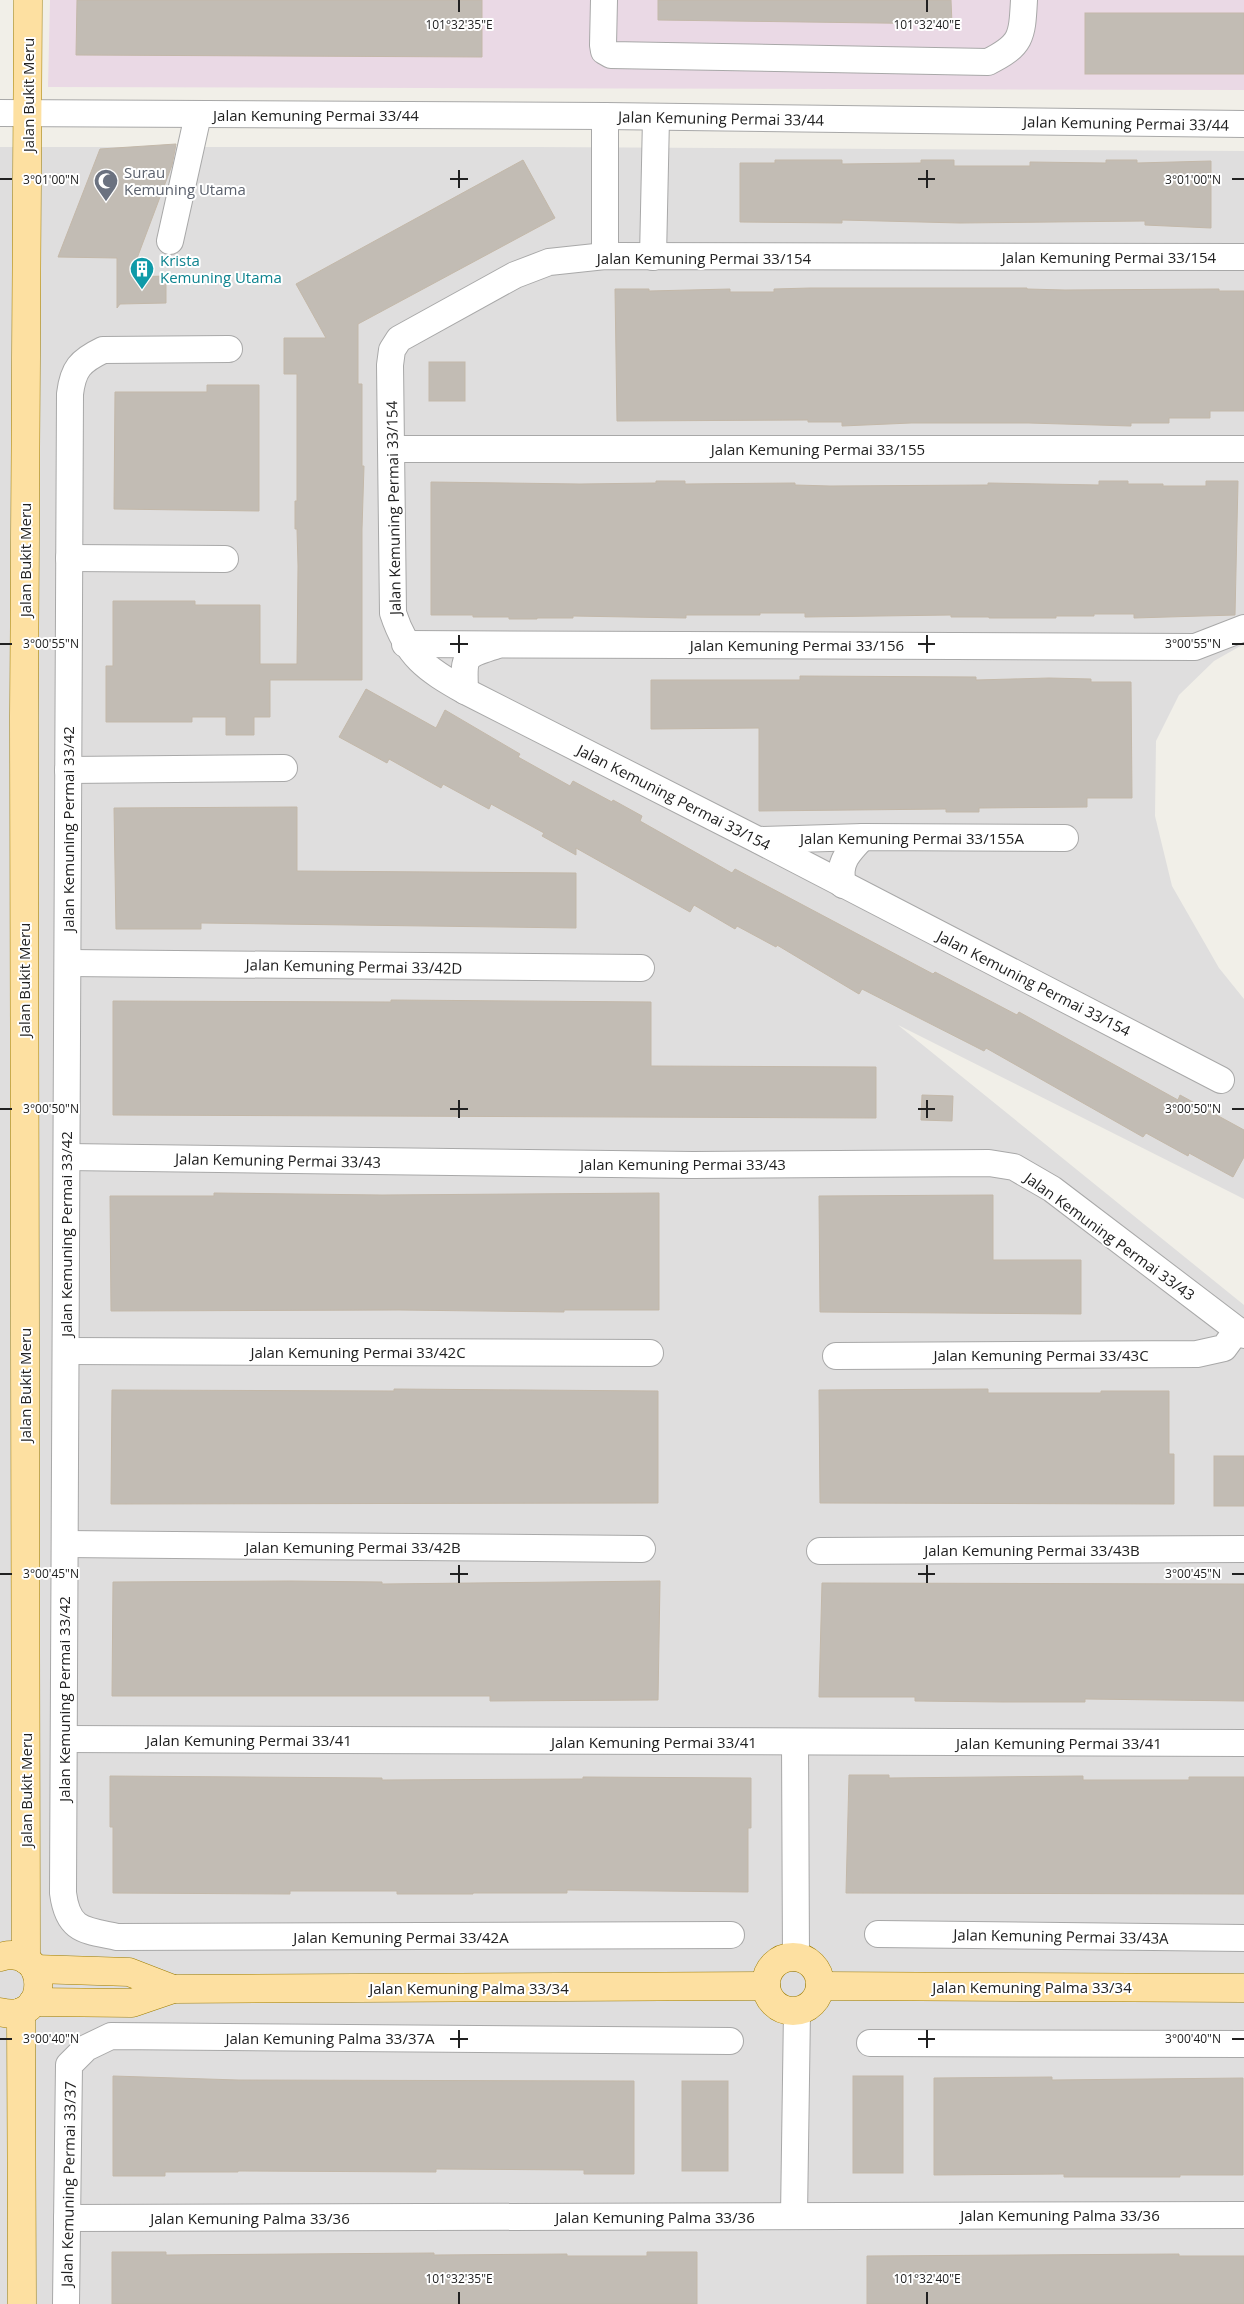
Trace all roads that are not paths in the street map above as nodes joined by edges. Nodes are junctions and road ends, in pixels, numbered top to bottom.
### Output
1 (28, 0) edge
2 (604, 0) edge
3 (1024, 0) edge
4 (0, 113) edge
5 (28, 113) junction
6 (198, 115) junction
7 (605, 116) junction
8 (656, 118) junction
9 (1244, 124) edge
10 (170, 241) dead end
11 (605, 256) junction
12 (653, 257) junction
13 (1244, 257) edge
14 (229, 349) dead end
15 (391, 449) junction
16 (1244, 449) edge
17 (69, 558) junction
18 (225, 559) dead end
19 (1244, 628) edge
20 (504, 643) junction
21 (405, 644) junction
22 (465, 691) junction
23 (284, 768) dead end
24 (68, 770) junction
25 (864, 837) junction
26 (1065, 838) dead end
27 (758, 840) junction
28 (843, 885) junction
29 (68, 963) junction
30 (641, 968) dead end
31 (1220, 1080) dead end
32 (66, 1156) junction
33 (1241, 1333) edge
34 (66, 1351) junction
35 (650, 1353) dead end
36 (836, 1356) dead end
37 (65, 1544) junction
38 (642, 1549) dead end
39 (1244, 1549) edge
40 (820, 1551) dead end
41 (64, 1739) junction
42 (795, 1743) junction
43 (1244, 1743) edge
44 (73, 1922) joint
45 (878, 1934) dead end
46 (731, 1935) dead end
47 (1244, 1938) edge
48 (796, 1958) junction
49 (20, 1962) edge
50 (766, 1986) junction
51 (820, 1986) junction
52 (1244, 1988) edge
53 (173, 1989) junction
54 (18, 2009) edge
55 (797, 2011) junction
56 (730, 2041) dead end
57 (870, 2043) dead end
58 (1244, 2044) edge
59 (69, 2065) joint
60 (1244, 2215) edge
61 (794, 2216) junction
62 (67, 2218) junction
63 (22, 2304) edge
64 (66, 2304) edge

1 - 5 main road, Jalan Bukit Meru
2 - 3 street
4 - 5 street, Jalan Kemuning Permai 33/44
5 - 6 street, Jalan Kemuning Permai 33/44
5 - 49 main road, Jalan Bukit Meru
6 - 7 street, Jalan Kemuning Permai 33/44
6 - 10 street
7 - 8 street, Jalan Kemuning Permai 33/44
7 - 11 street
8 - 9 street, Jalan Kemuning Permai 33/44
8 - 12 street
11 - 12 street, Jalan Kemuning Permai 33/154
11 - 15 street, Jalan Kemuning Permai 33/154
12 - 13 street, Jalan Kemuning Permai 33/154
14 - 17 street, Jalan Kemuning Permai 33/42
15 - 16 street, Jalan Kemuning Permai 33/155
15 - 21 street, Jalan Kemuning Permai 33/154
17 - 18 street
17 - 24 street, Jalan Kemuning Permai 33/42
19 - 20 street, Jalan Kemuning Permai 33/156
20 - 21 street, Jalan Kemuning Permai 33/156
20 - 22 street
21 - 22 street, Jalan Kemuning Permai 33/154
22 - 27 street, Jalan Kemuning Permai 33/154
23 - 24 street
24 - 29 street, Jalan Kemuning Permai 33/42
25 - 26 street, Jalan Kemuning Permai 33/155A
25 - 27 street, Jalan Kemuning Permai 33/155A
25 - 28 street
27 - 28 street, Jalan Kemuning Permai 33/154
28 - 31 street, Jalan Kemuning Permai 33/154
29 - 30 street, Jalan Kemuning Permai 33/42D
29 - 32 street, Jalan Kemuning Permai 33/42
32 - 33 street, Jalan Kemuning Permai 33/43
32 - 34 street, Jalan Kemuning Permai 33/42
33 - 36 street, Jalan Kemuning Permai 33/43C
34 - 35 street, Jalan Kemuning Permai 33/42C
34 - 37 street, Jalan Kemuning Permai 33/42
37 - 38 street, Jalan Kemuning Permai 33/42B
37 - 41 street, Jalan Kemuning Permai 33/42
39 - 40 street, Jalan Kemuning Permai 33/43B
41 - 42 street, Jalan Kemuning Permai 33/41
41 - 44 street, Jalan Kemuning Permai 33/42
42 - 43 street, Jalan Kemuning Permai 33/41
42 - 48 street
44 - 46 street, Jalan Kemuning Permai 33/42A
45 - 47 street, Jalan Kemuning Permai 33/43A
48 - 50 main road
48 - 51 main road
49 - 53 main road, Jalan Kemuning Palma 33/34
49 - 54 main road, Jalan Bukit Meru
50 - 53 main road, Jalan Kemuning Palma 33/34
50 - 55 main road
51 - 52 main road, Jalan Kemuning Palma 33/34
51 - 55 main road
53 - 54 main road, Jalan Kemuning Palma 33/34
54 - 63 main road, Jalan Bukit Meru
55 - 61 street
56 - 59 street, Jalan Kemuning Palma 33/37A
57 - 58 street
59 - 62 street, Jalan Kemuning Permai 33/37
60 - 61 street, Jalan Kemuning Palma 33/36
61 - 62 street, Jalan Kemuning Palma 33/36
62 - 64 street, Jalan Kemuning Permai 33/37

